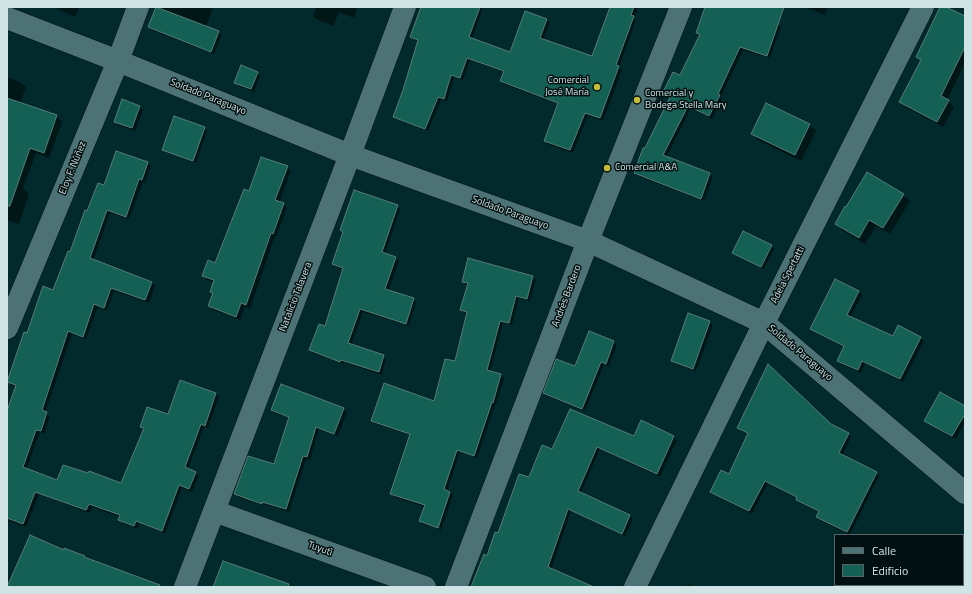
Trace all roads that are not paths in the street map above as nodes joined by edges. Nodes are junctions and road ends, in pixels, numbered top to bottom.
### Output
1 (138, 7) edge
2 (405, 7) edge
3 (680, 7) edge
4 (923, 7) edge
5 (7, 18) edge
6 (118, 60) junction
7 (350, 155) junction
8 (588, 242) junction
9 (764, 323) junction
10 (7, 328) edge
11 (965, 493) edge
12 (214, 511) junction
13 (185, 587) edge
14 (426, 587) edge
15 (456, 587) edge
16 (635, 587) edge

1 - 6 street, Eloy F. Núñez
2 - 7 street, Natalicio Talavera
3 - 8 street, Andrés Bardero
4 - 9 street, Adela Spertatti
5 - 6 street, Soldado Paraguayo
6 - 7 street, Soldado Paraguayo
6 - 10 street, Eloy F. Núñez
7 - 8 street, Soldado Paraguayo
7 - 12 street, Natalicio Talavera
8 - 9 street, Soldado Paraguayo
8 - 15 street, Andrés Bardero
9 - 11 street, Soldado Paraguayo
9 - 16 street, Adela Spertatti
12 - 13 street, Natalicio Talavera
12 - 14 street, Tuyutì

